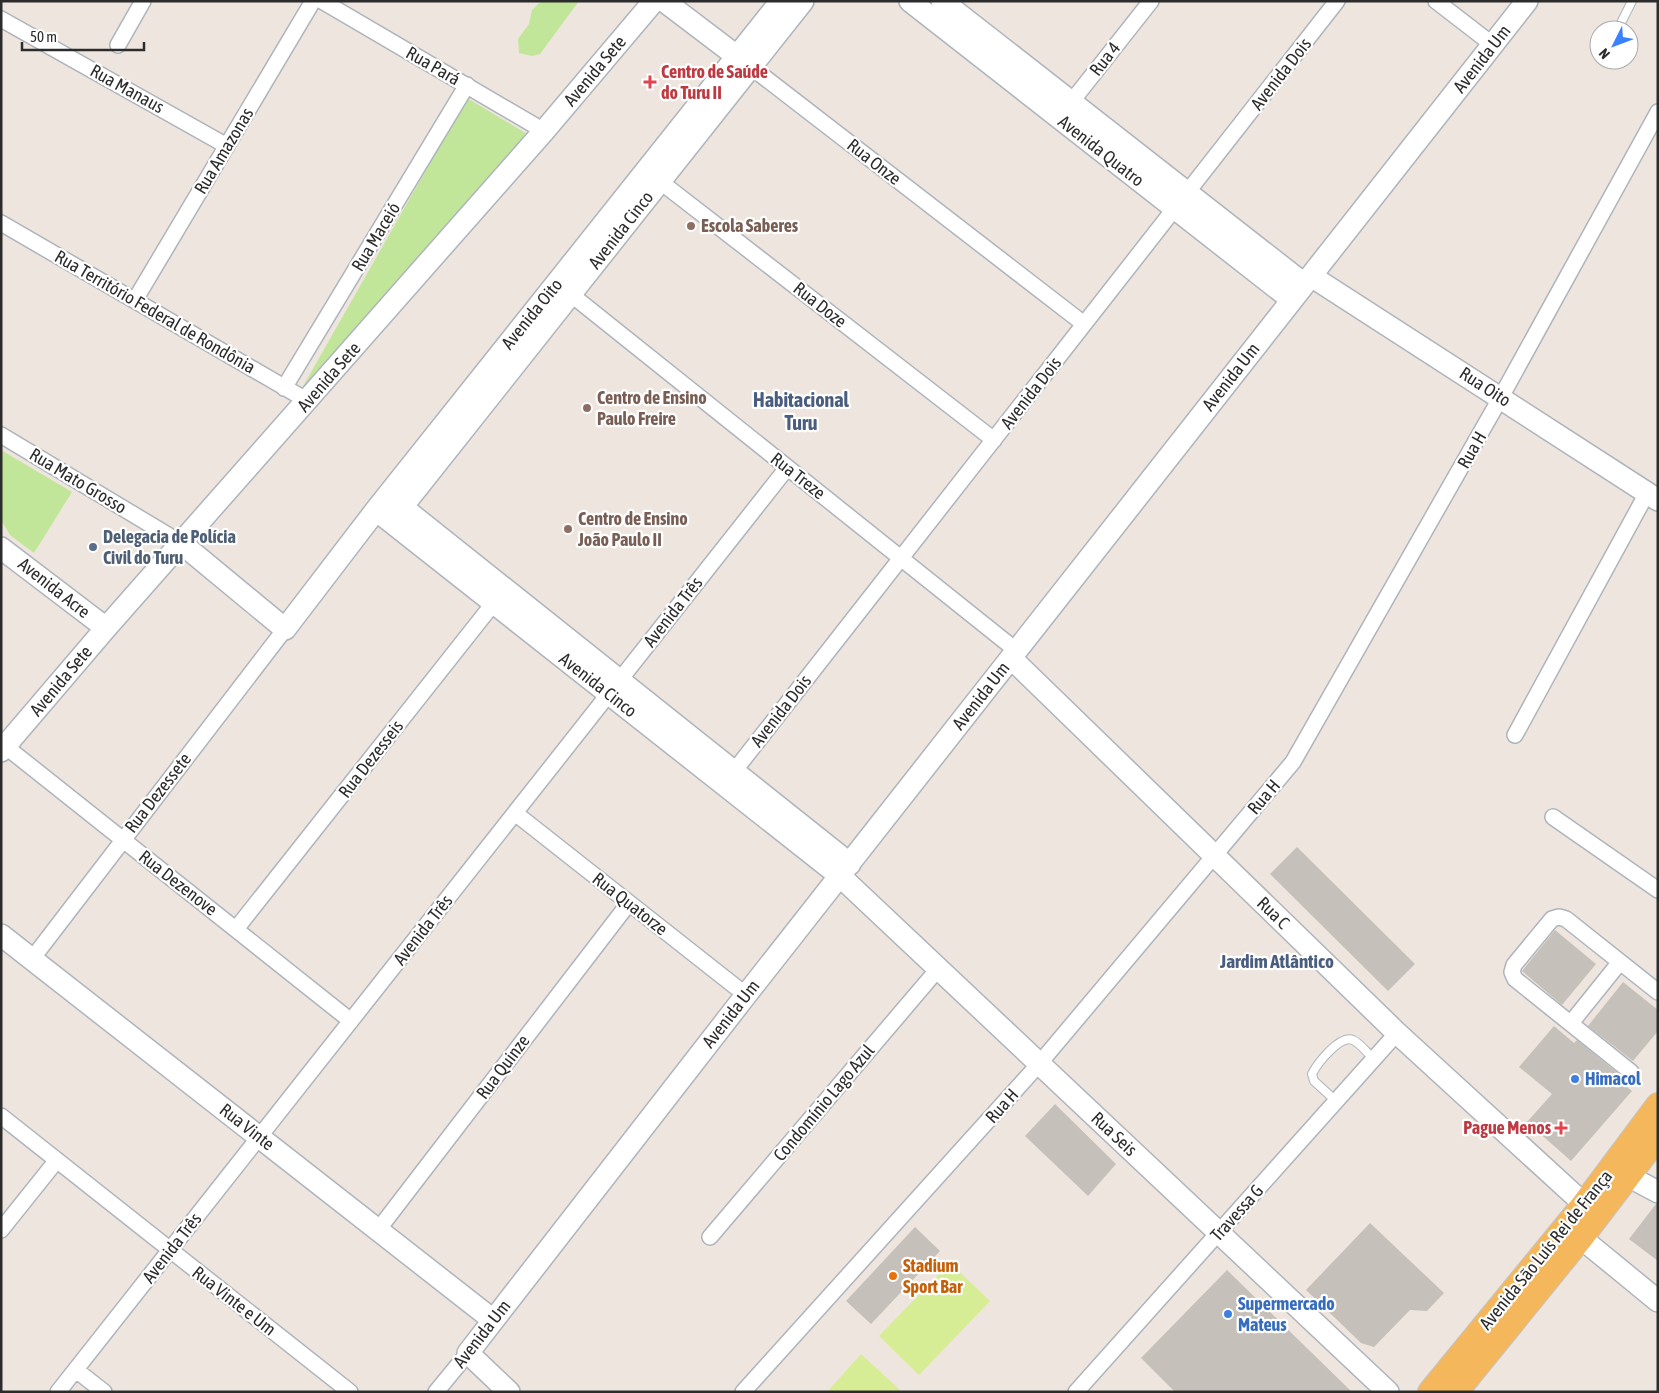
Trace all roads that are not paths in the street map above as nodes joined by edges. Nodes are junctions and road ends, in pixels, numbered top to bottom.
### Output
1 (143, 1) edge
2 (314, 1) edge
3 (322, 1) edge
4 (654, 1) edge
5 (664, 1) edge
6 (782, 1) edge
7 (802, 1) edge
8 (910, 1) edge
9 (1151, 1) edge
10 (1338, 1) edge
11 (1436, 1) edge
12 (1527, 1) edge
13 (1632, 1) edge
14 (953, 11) edge
15 (1, 19) edge
16 (1622, 20) edge
17 (118, 45) dead end
18 (1493, 45) junction
19 (744, 62) junction
20 (467, 86) junction
21 (1065, 110) junction
22 (1658, 112) edge
23 (544, 131) junction
24 (227, 146) junction
25 (653, 176) junction
26 (1181, 201) junction
27 (1, 223) edge
28 (1302, 286) junction
29 (563, 289) junction
30 (134, 300) junction
31 (1084, 324) junction
32 (284, 388) junction
33 (1501, 397) junction
34 (308, 402) junction
35 (1, 435) edge
36 (994, 440) junction
37 (787, 468) junction
38 (1652, 496) edge
39 (402, 507) junction
40 (376, 510) junction
41 (181, 543) junction
42 (1, 548) edge
43 (901, 558) junction
44 (500, 596) junction
45 (106, 628) junction
46 (285, 629) junction
47 (1014, 654) junction
48 (614, 687) junction
49 (1515, 735) dead end
50 (3, 748) edge
51 (729, 778) junction
52 (515, 813) junction
53 (1554, 817) dead end
54 (122, 839) junction
55 (1214, 855) junction
56 (845, 870) junction
57 (1658, 890) edge
58 (628, 903) junction
59 (236, 929) junction
60 (1, 935) edge
61 (32, 959) junction
62 (1620, 962) junction
63 (938, 969) junction
64 (1658, 992) edge
65 (746, 995) junction
66 (351, 1021) junction
67 (1571, 1023) junction
68 (1397, 1033) junction
69 (1374, 1059) junction
70 (1040, 1064) junction
71 (1631, 1072) dead end
72 (1336, 1101) junction
73 (1658, 1105) edge
74 (1, 1116) edge
75 (1658, 1136) edge
76 (259, 1137) junction
77 (57, 1160) junction
78 (1617, 1176) junction
79 (1658, 1192) edge
80 (1584, 1204) junction
81 (1, 1230) edge
82 (378, 1230) junction
83 (1219, 1234) junction
84 (710, 1237) dead end
85 (1581, 1238) junction
86 (170, 1250) junction
87 (1658, 1301) edge
88 (493, 1320) junction
89 (468, 1352) junction
90 (76, 1370) junction
91 (58, 1392) edge
92 (104, 1392) edge
93 (350, 1392) edge
94 (436, 1392) edge
95 (509, 1392) edge
96 (743, 1392) edge
97 (1076, 1392) edge
98 (1388, 1392) edge
99 (1430, 1392) edge
100 (1456, 1392) edge

1 - 17 street
2 - 24 street, Rua Amazonas
3 - 20 street, Rua Pará
4 - 23 street, Avenida Sete
5 - 19 street, Rua Onze
6 - 19 street, Avenida Oito
7 - 19 street
8 - 14 street, Avenida Quatro
9 - 21 street, Rua 4
10 - 26 street, Avenida Dois
11 - 18 street
12 - 18 street, Avenida Um
13 - 16 lane
14 - 21 street, Avenida Quatro
15 - 24 street, Rua Manaus
18 - 28 street, Avenida Um
19 - 25 street, Avenida Oito
19 - 31 street, Rua Onze
20 - 23 street, Rua Pará
20 - 32 street, Rua Maceió
21 - 26 street, Avenida Quatro
22 - 33 street, Rua H
23 - 34 street, Avenida Sete
24 - 30 street, Rua Amazonas
25 - 29 street, Avenida Oito
25 - 36 street, Rua Doze
26 - 28 street, Avenida Quatro
26 - 31 street, Avenida Dois
27 - 30 street, Rua Território Federal de Rondônia
28 - 33 street, Rua Oito
28 - 47 street, Avenida Um
29 - 37 street, Rua Treze
29 - 39 street
29 - 40 street, Avenida Oito
30 - 32 street, Rua Território Federal de Rondônia
31 - 36 street, Avenida Dois
32 - 34 street, Rua Território Federal de Rondônia
33 - 38 street, Rua Oito
33 - 55 street, Rua H
34 - 41 street, Avenida Sete
35 - 41 street, Rua Mato Grosso
36 - 43 street, Avenida Dois
37 - 43 street, Rua Treze
37 - 48 street, Avenida Três
38 - 49 street
39 - 40 street
39 - 44 street, Avenida Cinco
40 - 44 street, Avenida Cinco
40 - 46 street, Avenida Oito
41 - 45 street, Avenida Sete
41 - 46 street
42 - 45 street, Avenida Acre
43 - 47 street, Rua Treze
43 - 51 street, Avenida Dois
44 - 48 street, Avenida Cinco
44 - 59 street, Rua Dezesseis
45 - 50 street, Avenida Sete
46 - 54 street, Rua Dezessete
47 - 55 street, Rua C
47 - 56 street, Avenida Um
48 - 51 street, Avenida Cinco
48 - 52 street, Avenida Três
50 - 54 street, Rua Dezenove
51 - 56 street, Avenida Cinco
52 - 58 street, Rua Quatorze
52 - 66 street, Avenida Três
53 - 57 street
54 - 59 street, Rua Dezenove
54 - 61 street, Rua Dezessete
55 - 68 street, Rua C
55 - 70 street, Rua H
56 - 63 street, Rua Seis
56 - 65 street, Avenida Um
58 - 65 street, Rua Quatorze
58 - 82 street, Rua Quinze
59 - 66 street, Rua Dezenove
60 - 61 street, Rua Vinte
61 - 76 street, Rua Vinte
62 - 64 street
62 - 67 street
62 - 67 street
63 - 70 street, Rua Seis
63 - 84 street, Condomínio Lago Azul
65 - 88 street, Avenida Um
66 - 76 street, Avenida Três
67 - 71 street
68 - 69 street, Travessa G
68 - 80 street, Rua C
69 - 72 street, Travessa G
69 - 72 lane
70 - 83 street, Rua Seis
70 - 96 street, Rua H
72 - 83 street, Travessa G
73 - 78 main road, Avenida São Luís Rei de França
74 - 77 street, Rua Vinte e Um
75 - 78 main road, Avenida São Luís Rei de França
76 - 82 street, Rua Vinte
76 - 86 street, Avenida Três
77 - 81 street
77 - 86 street, Rua Vinte e Um
78 - 79 street
78 - 80 main road, Avenida São Luís Rei de França
78 - 85 main road, Avenida São Luís Rei de França
80 - 99 main road, Avenida São Luís Rei de França
82 - 88 street, Rua Vinte
83 - 97 street, Travessa G
83 - 98 street, Rua Seis
85 - 87 street
85 - 100 main road, Avenida São Luís Rei de França
86 - 90 street, Avenida Três
86 - 93 street, Rua Vinte e Um
88 - 89 street, Avenida Um
89 - 94 street, Avenida Um
89 - 95 street
90 - 91 street, Avenida Três
90 - 92 street

